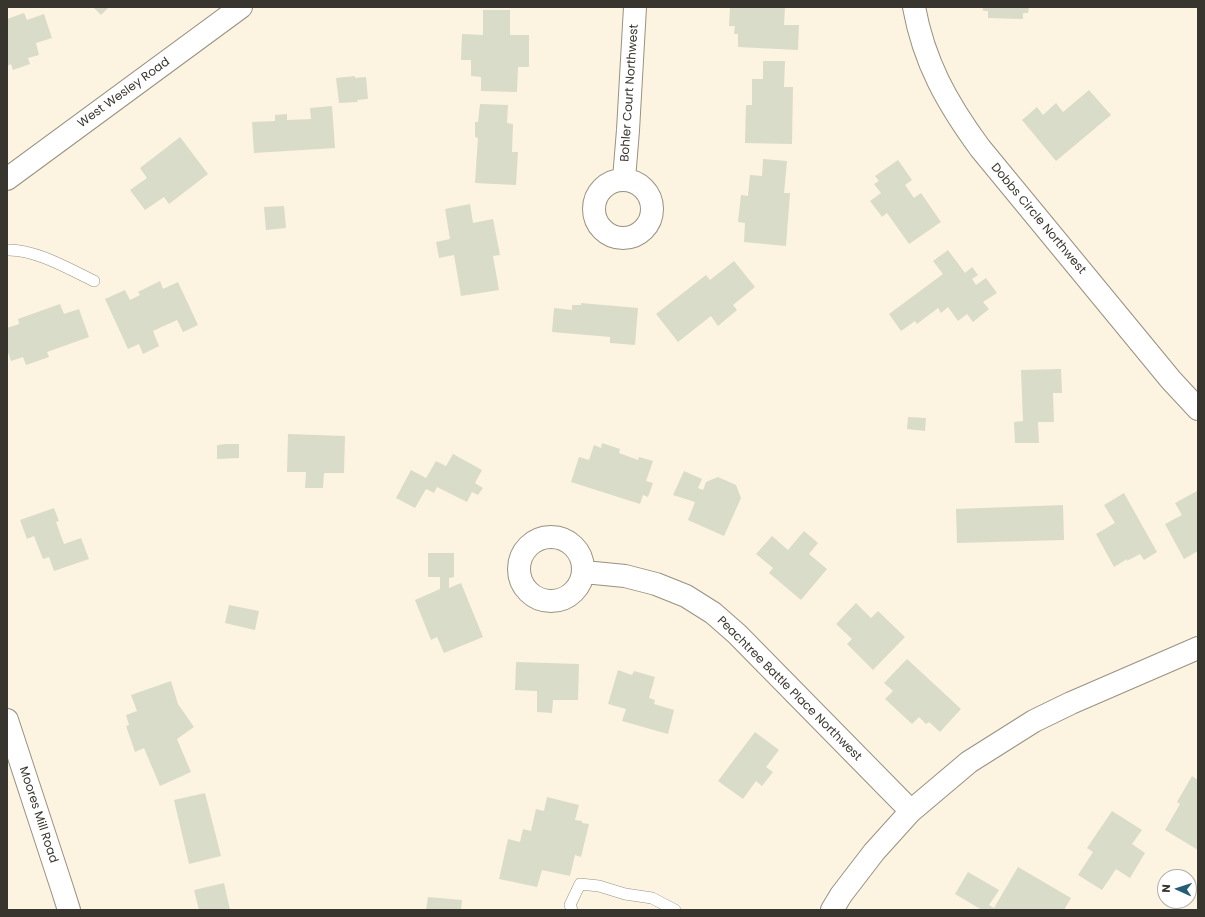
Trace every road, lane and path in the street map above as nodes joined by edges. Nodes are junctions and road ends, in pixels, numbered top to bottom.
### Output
1 (241, 7) edge
2 (635, 7) edge
3 (914, 7) edge
4 (7, 178) edge
5 (624, 179) dead end
6 (7, 250) edge
7 (94, 281) dead end
8 (1198, 409) edge
9 (584, 572) dead end
10 (1198, 648) edge
11 (7, 720) edge
12 (911, 811) junction
13 (69, 910) edge
14 (572, 910) edge
15 (675, 910) edge
16 (832, 910) edge

1 - 4 street, West Wesley Road
2 - 5 street, Bohler Court Northwest
3 - 8 street, Dobbs Circle Northwest
6 - 7 lane
9 - 12 street, Peachtree Battle Place Northwest
10 - 12 street
11 - 13 street, Moores Mill Road
12 - 16 street
14 - 15 lane

